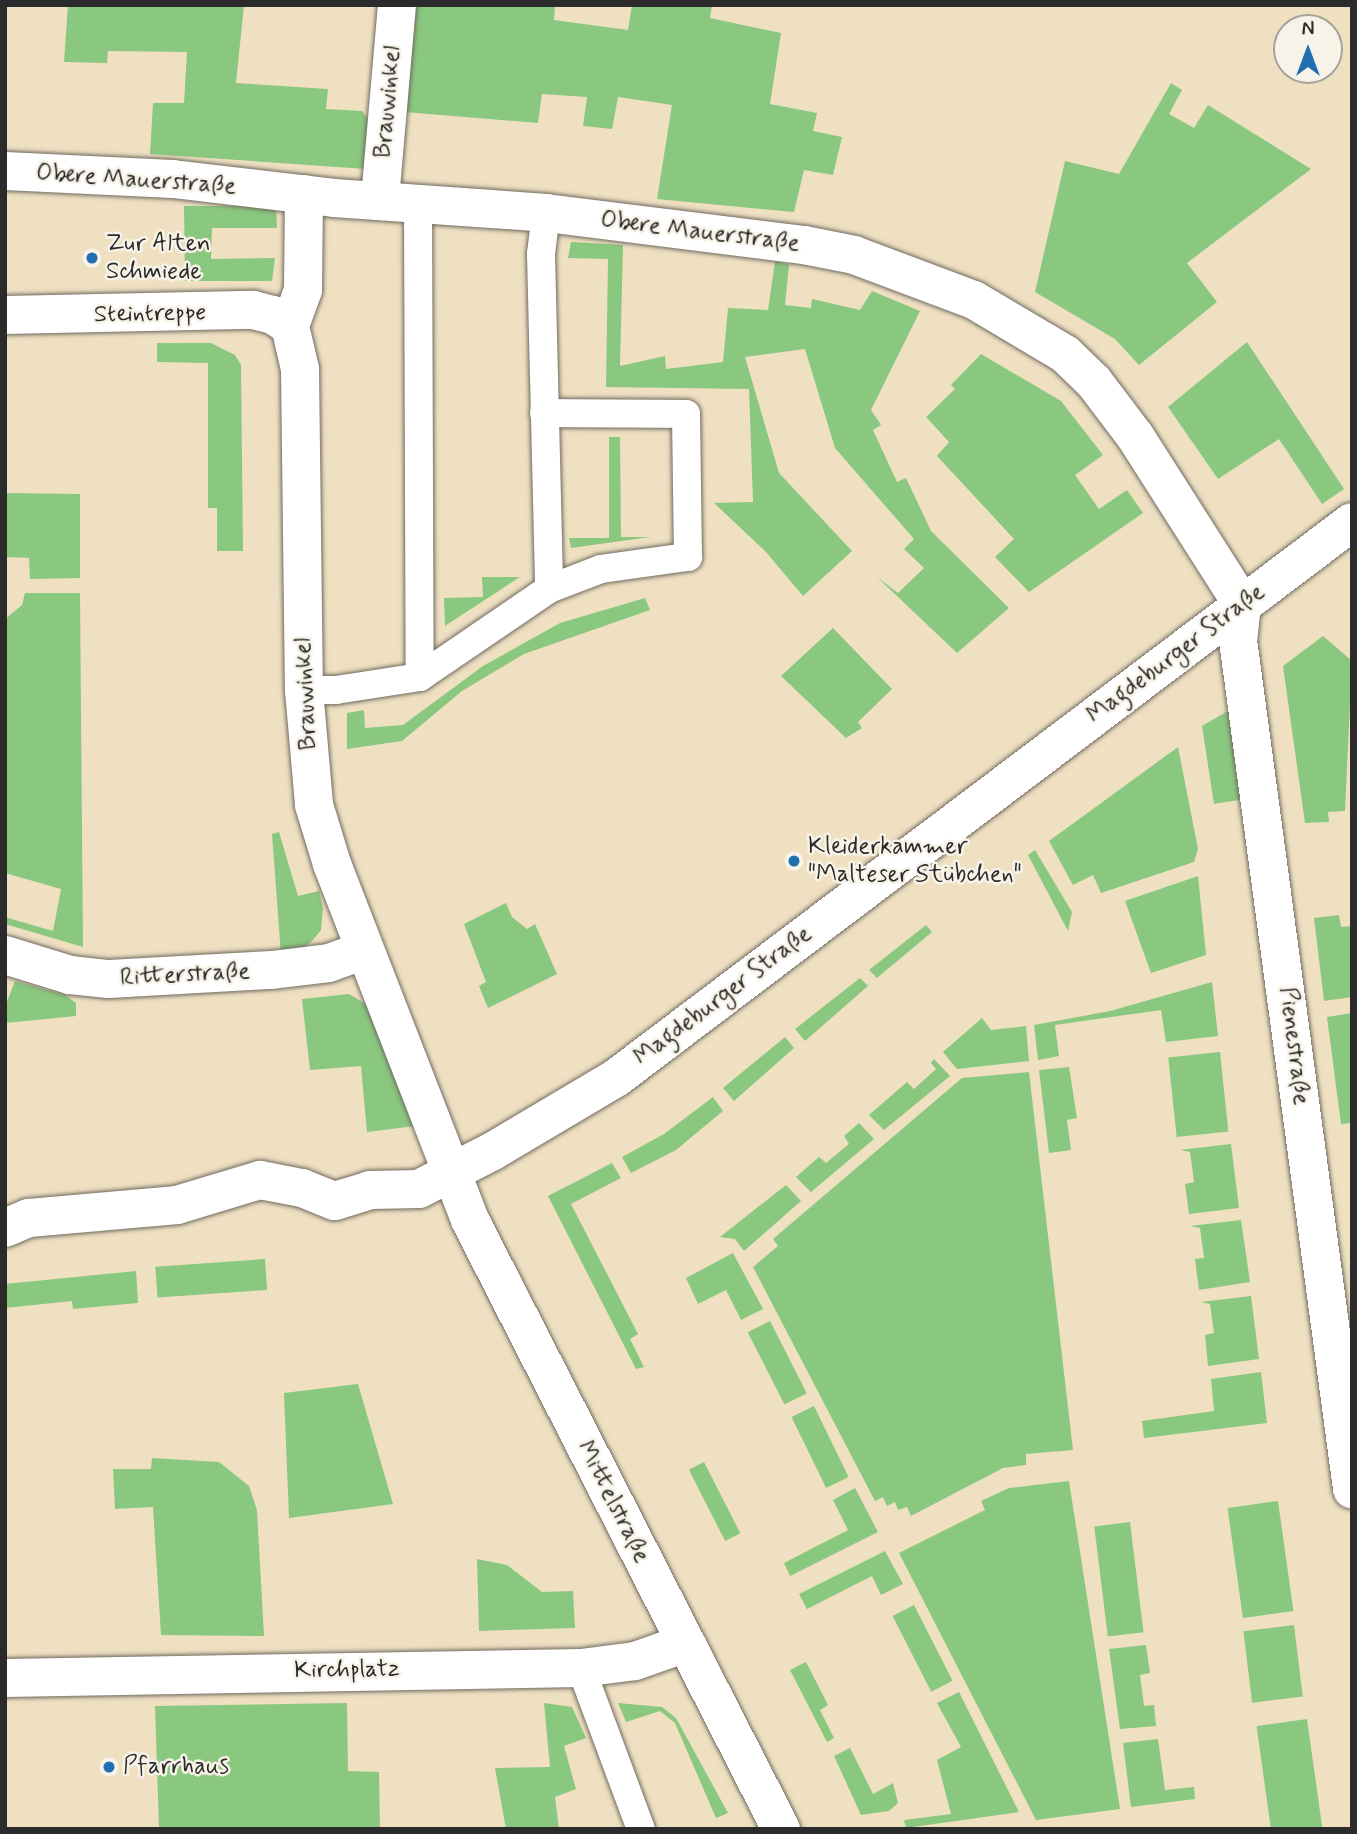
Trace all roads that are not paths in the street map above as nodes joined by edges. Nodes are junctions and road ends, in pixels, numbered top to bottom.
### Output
1 (397, 5) edge
2 (5, 171) edge
3 (304, 194) junction
4 (380, 198) junction
5 (418, 203) junction
6 (546, 213) junction
7 (5, 315) edge
8 (290, 326) junction
9 (544, 413) junction
10 (1352, 522) edge
11 (549, 589) junction
12 (1242, 604) junction
13 (420, 677) junction
14 (304, 690) junction
15 (365, 950) junction
16 (5, 956) edge
17 (452, 1172) junction
18 (5, 1228) edge
19 (1352, 1489) edge
20 (686, 1643) junction
21 (581, 1668) junction
22 (5, 1678) edge
23 (641, 1829) edge
24 (781, 1829) edge

1 - 4 street, Brauwinkel
2 - 3 street, Obere Mauerstraße
3 - 4 street, Obere Mauerstraße
3 - 8 street
4 - 5 street, Obere Mauerstraße
5 - 6 street, Obere Mauerstraße
5 - 13 lane
6 - 9 lane
6 - 12 street, Obere Mauerstraße
7 - 8 street, Steintreppe
8 - 14 street, Brauwinkel
9 - 11 lane
9 - 11 lane
10 - 12 street, Magdeburger Straße
11 - 13 lane
12 - 17 street, Magdeburger Straße
12 - 19 street, Pienestraße
13 - 14 lane
14 - 15 street, Brauwinkel
15 - 16 street, Ritterstraße
15 - 17 street, Brauwinkel
17 - 18 street, Magdeburger Straße
17 - 20 street, Mittelstraße
20 - 21 street, Kirchplatz
20 - 24 street, Mittelstraße
21 - 22 street, Kirchplatz
21 - 23 lane

